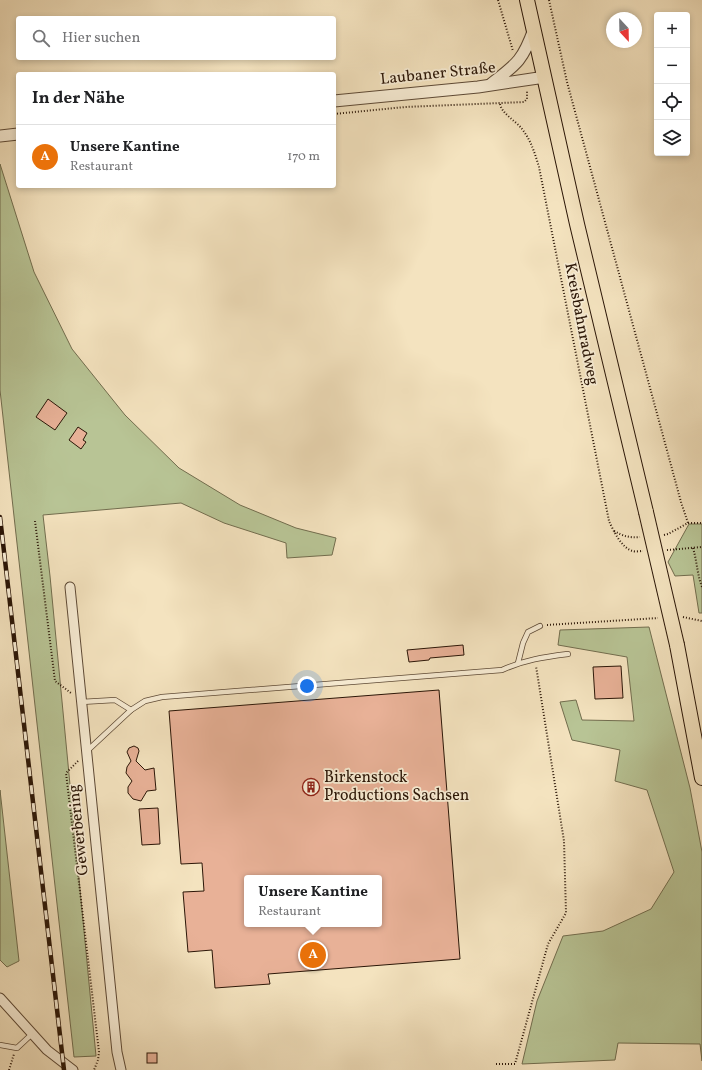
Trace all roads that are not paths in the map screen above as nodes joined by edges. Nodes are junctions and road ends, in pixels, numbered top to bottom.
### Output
1 (527, 0) edge
2 (534, 29) junction
3 (545, 77) junction
4 (491, 85) junction
5 (336, 101) edge
6 (16, 134) edge
7 (0, 136) edge
8 (70, 587) dead end
9 (540, 626) road end
10 (568, 654) dead end
11 (518, 663) junction
12 (81, 702) junction
13 (130, 710) junction
14 (86, 752) junction
15 (702, 778) edge
16 (0, 998) edge
17 (32, 1034) junction
18 (0, 1045) edge
19 (73, 1070) edge
20 (121, 1070) edge

1 - 2 main road
2 - 3 main road
2 - 4 street
3 - 4 street, Laubaner Straße
3 - 15 main road, bridge
4 - 5 street, Laubaner Straße
6 - 7 street
8 - 12 street, Gewerbering
9 - 11 lane
10 - 11 lane
11 - 13 lane
12 - 13 lane
12 - 14 street, Gewerbering
13 - 14 lane
14 - 20 street, Gewerbering
16 - 17 street
17 - 18 lane
17 - 19 street

